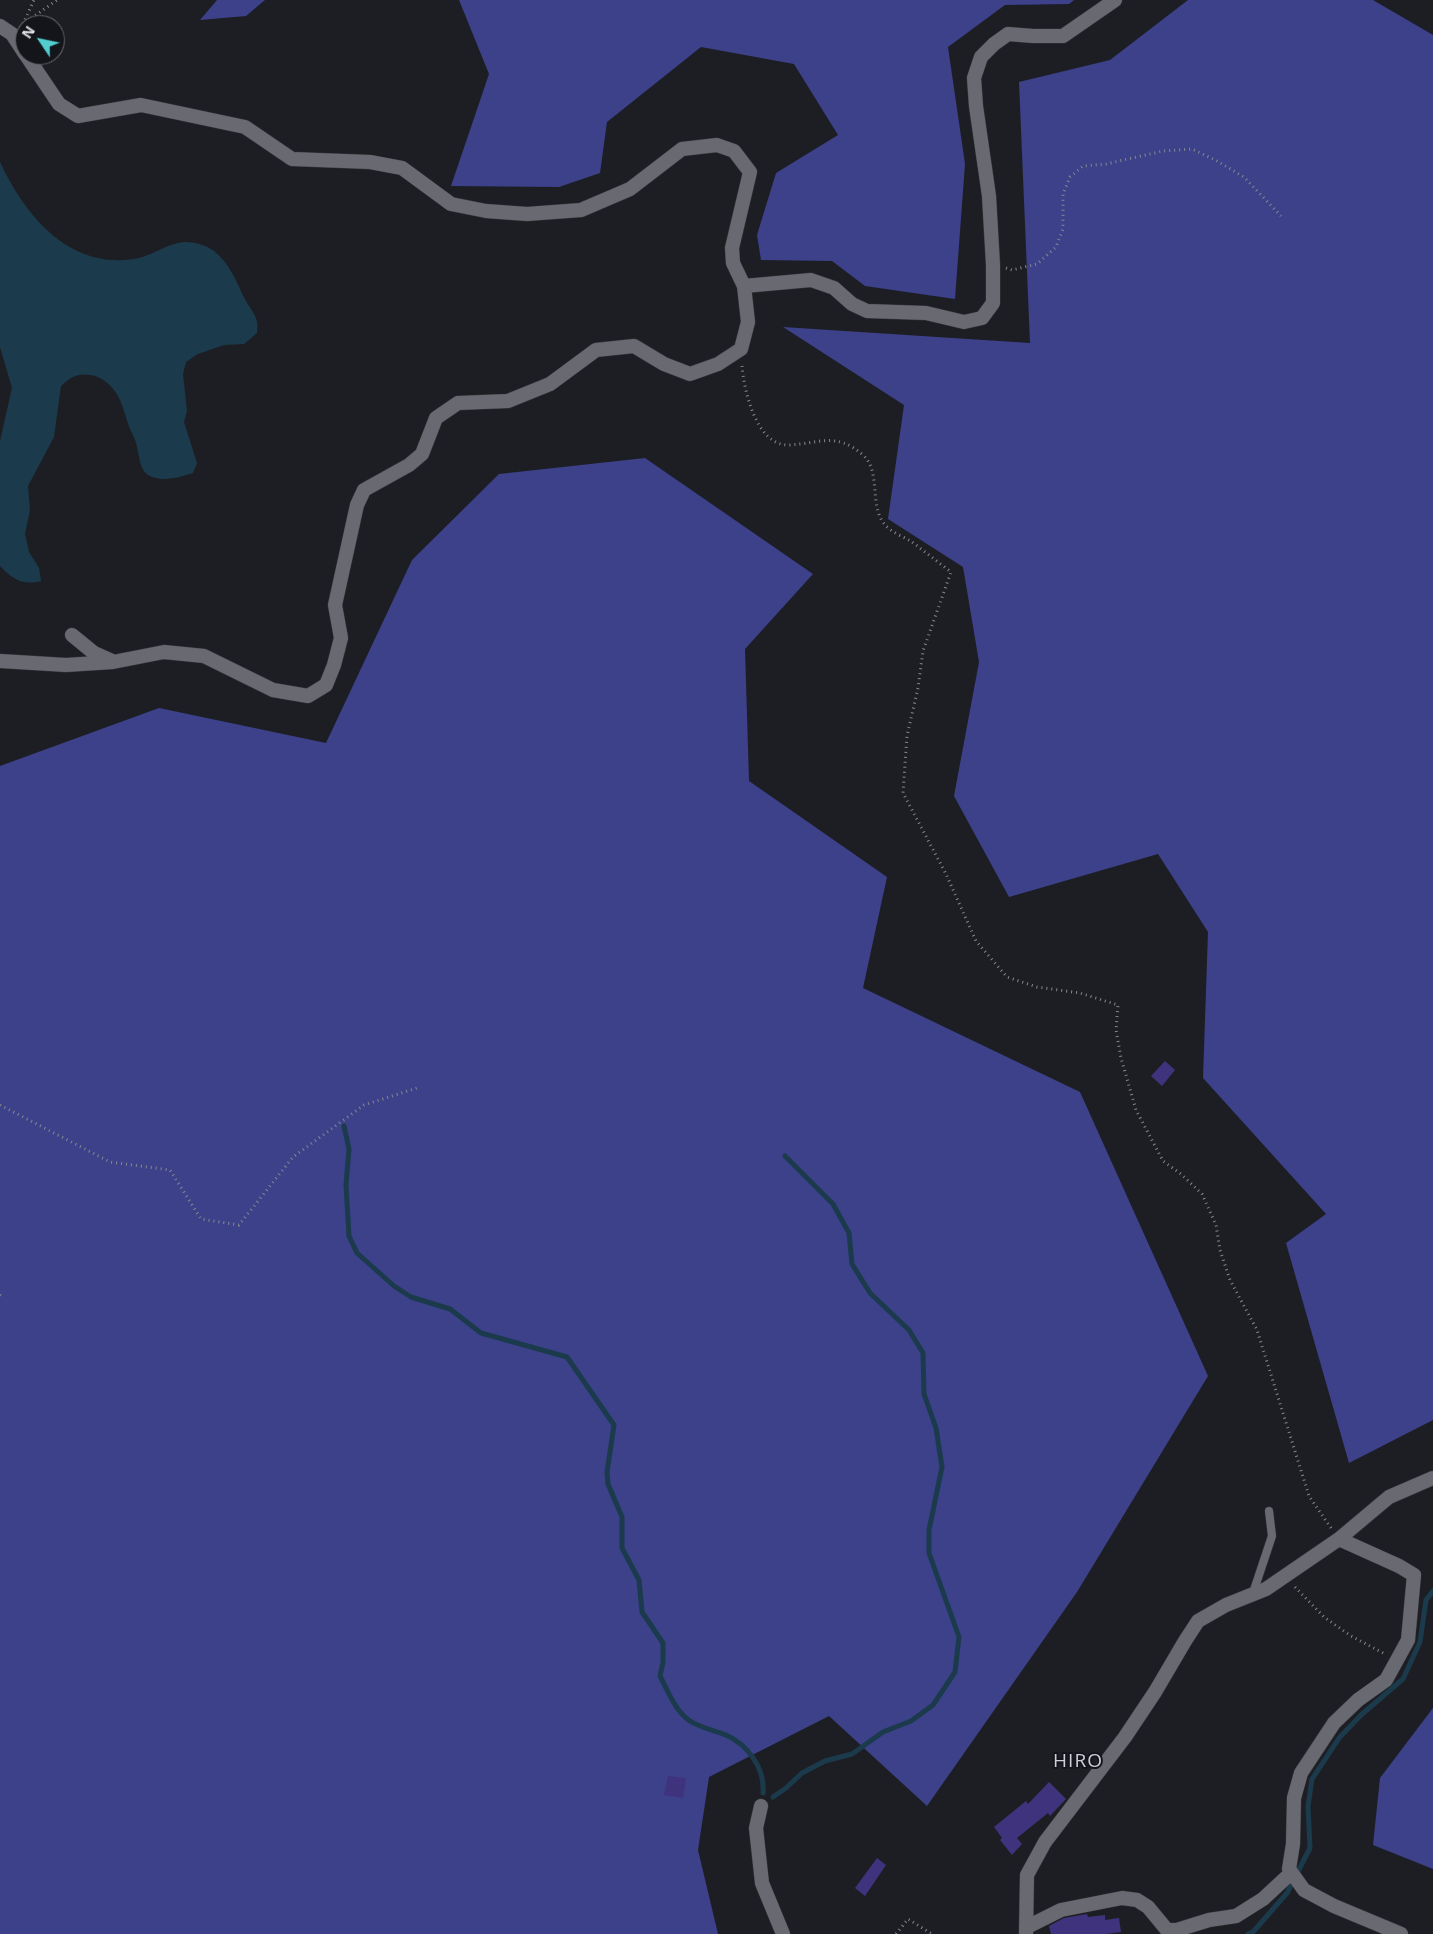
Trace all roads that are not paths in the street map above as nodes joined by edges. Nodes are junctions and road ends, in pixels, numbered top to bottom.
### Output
1 (1115, 0) edge
2 (0, 26) edge
3 (15, 39) edge
4 (32, 65) edge
5 (744, 286) junction
6 (72, 635) dead end
7 (0, 661) edge
8 (113, 662) junction
9 (1433, 1478) edge
10 (1269, 1511) dead end
11 (1338, 1539) junction
12 (1252, 1595) junction
13 (761, 1806) dead end
14 (1292, 1873) junction
15 (1026, 1931) edge
16 (783, 1934) edge
17 (1401, 1934) edge

1 - 5 street
2 - 3 street
4 - 5 street
5 - 8 street
6 - 8 street
7 - 8 street
9 - 11 street
10 - 12 lane
11 - 12 street
11 - 14 street
12 - 15 street
13 - 16 street
14 - 15 street
14 - 17 street

